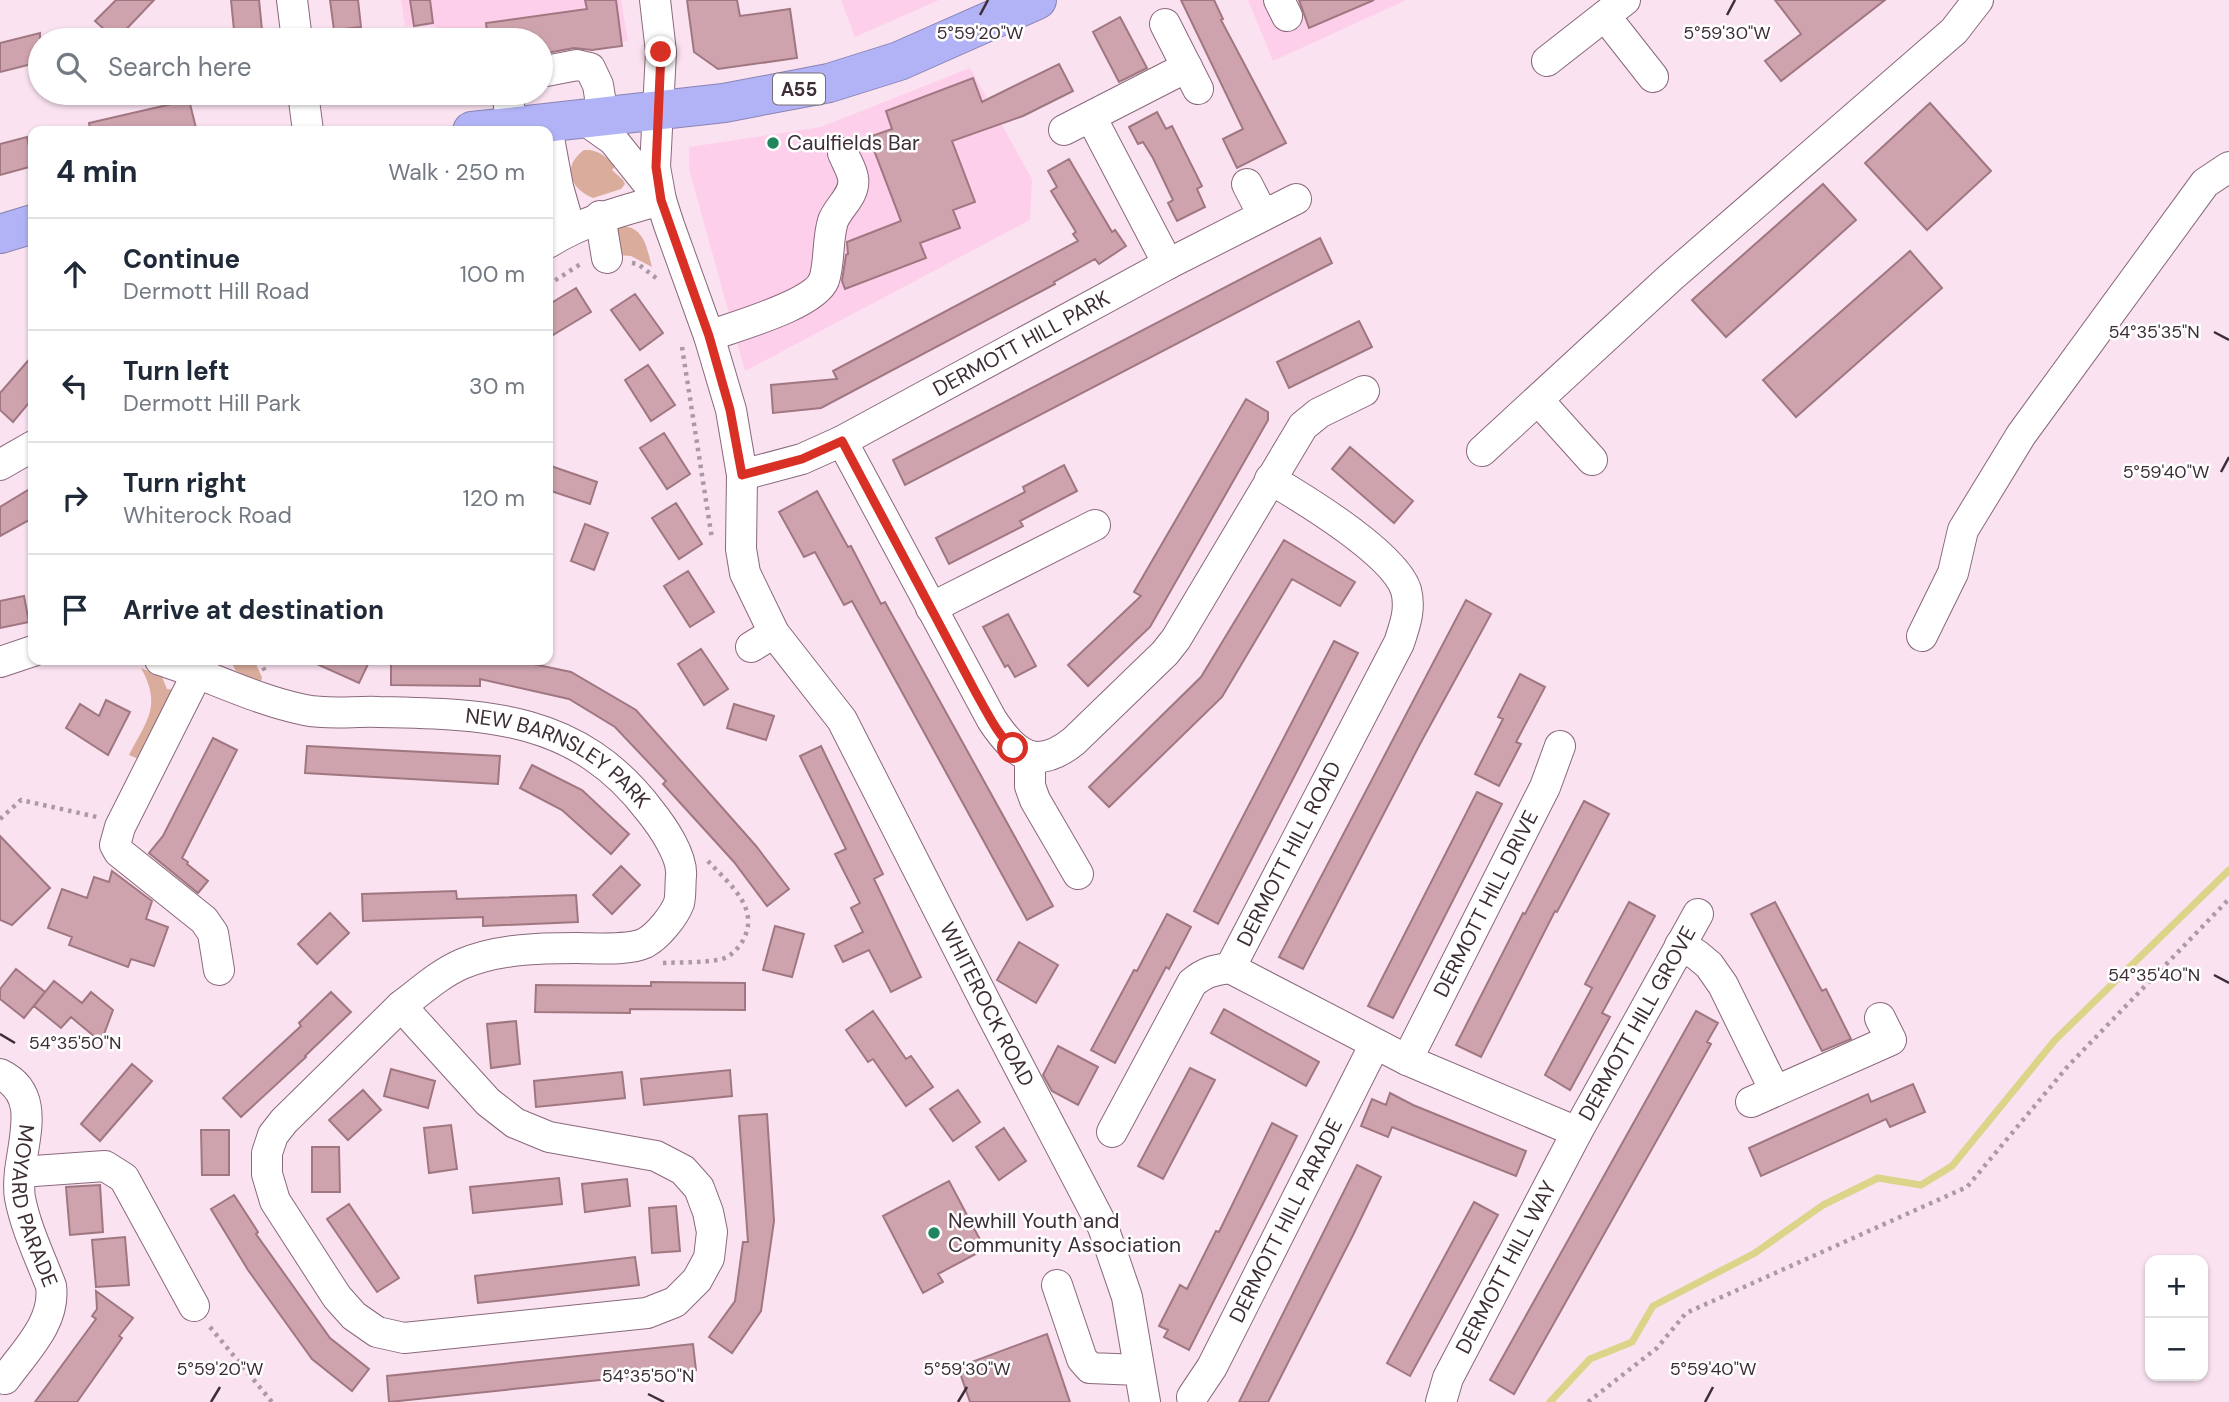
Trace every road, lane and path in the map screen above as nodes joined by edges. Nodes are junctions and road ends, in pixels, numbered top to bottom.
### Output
1 (292, 0) edge
2 (655, 0) edge
3 (1037, 0) edge
4 (1978, 0) edge
5 (1616, 8) edge
6 (1165, 24) dead end
7 (296, 28) edge
8 (1547, 61) dead end
9 (553, 70) edge
10 (1653, 77) dead end
11 (305, 105) edge
12 (660, 110) junction
13 (550, 115) edge
14 (1091, 117) junction
15 (307, 126) edge
16 (496, 126) edge
17 (1064, 130) dead end
18 (553, 142) edge
19 (843, 153) dead end
20 (2229, 167) edge
21 (1247, 184) dead end
22 (1296, 199) dead end
23 (661, 200) junction
24 (1263, 215) junction
25 (600, 216) junction
26 (28, 226) edge
27 (0, 234) edge
28 (559, 236) edge
29 (607, 258) dead end
30 (1168, 264) junction
31 (663, 274) dead end
32 (667, 286) dead end
33 (695, 340) junction
34 (1363, 391) dead end
35 (1538, 400) junction
36 (842, 441) junction
37 (28, 449) edge
38 (1482, 451) dead end
39 (1592, 460) dead end
40 (0, 465) edge
41 (742, 475) junction
42 (1270, 479) junction
43 (1095, 525) dead end
44 (713, 546) dead end
45 (931, 608) junction
46 (1922, 636) dead end
47 (28, 653) edge
48 (0, 662) edge
49 (201, 666) edge
50 (1560, 746) dead end
51 (1030, 756) junction
52 (0, 819) edge
53 (121, 825) junction
54 (1078, 874) dead end
55 (2229, 899) edge
56 (1698, 914) dead end
57 (1681, 946) junction
58 (1230, 968) junction
59 (219, 970) dead end
60 (401, 1006) junction
61 (1880, 1018) dead end
62 (1375, 1044) junction
63 (1407, 1060) junction
64 (0, 1073) edge
65 (1112, 1132) dead end
66 (1577, 1132) junction
67 (20, 1172) junction
68 (1056, 1285) dead end
69 (194, 1307) joint
70 (1139, 1370) junction
71 (5, 1379) dead end
72 (1192, 1397) dead end
73 (272, 1402) edge
74 (1146, 1402) edge
75 (1441, 1402) edge
76 (1588, 1402) edge

1 - 7 street
2 - 12 street, WHITEROCK ROAD
3 - 12 highway, A55
4 - 35 street
5 - 8 street
5 - 10 street
6 - 14 street
9 - 13 street
11 - 15 street
12 - 13 highway, A55
12 - 23 street, WHITEROCK ROAD
13 - 16 highway, A55
13 - 23 street
14 - 17 street
14 - 30 street
18 - 28 street
19 - 33 street
20 - 46 street
21 - 24 street
22 - 24 street, DERMOTT HILL PARK
23 - 25 street
23 - 33 street, WHITEROCK ROAD
24 - 30 street, DERMOTT HILL PARK
25 - 28 street
25 - 29 street
26 - 27 highway
30 - 36 street, DERMOTT HILL PARK
31 - 32 path
33 - 41 street, WHITEROCK ROAD
33 - 44 path
34 - 42 street
35 - 38 street
35 - 39 street
36 - 41 street, DERMOTT HILL PARK
36 - 45 street
37 - 40 street
41 - 70 street, WHITEROCK ROAD
42 - 51 street
42 - 58 street, DERMOTT HILL ROAD
43 - 45 street
45 - 51 street
47 - 48 street
49 - 53 street
49 - 60 street, NEW BARNSLEY PARK
50 - 63 street, DERMOTT HILL DRIVE
51 - 54 street
52 - 53 path
53 - 59 street
55 - 76 path
56 - 57 street, DERMOTT HILL GROVE
57 - 61 street
57 - 66 street, DERMOTT HILL GROVE
58 - 62 street, DERMOTT HILL ROAD
58 - 65 street
60 - 60 street, NEW BARNSLEY PARK
62 - 63 street, DERMOTT HILL ROAD
62 - 72 street, DERMOTT HILL PARADE
63 - 66 street, DERMOTT HILL ROAD
64 - 67 street, MOYARD PARADE
66 - 75 street, DERMOTT HILL WAY
67 - 69 street
67 - 71 street, MOYARD PARADE
68 - 70 street
69 - 73 path
70 - 74 street, WHITEROCK ROAD

